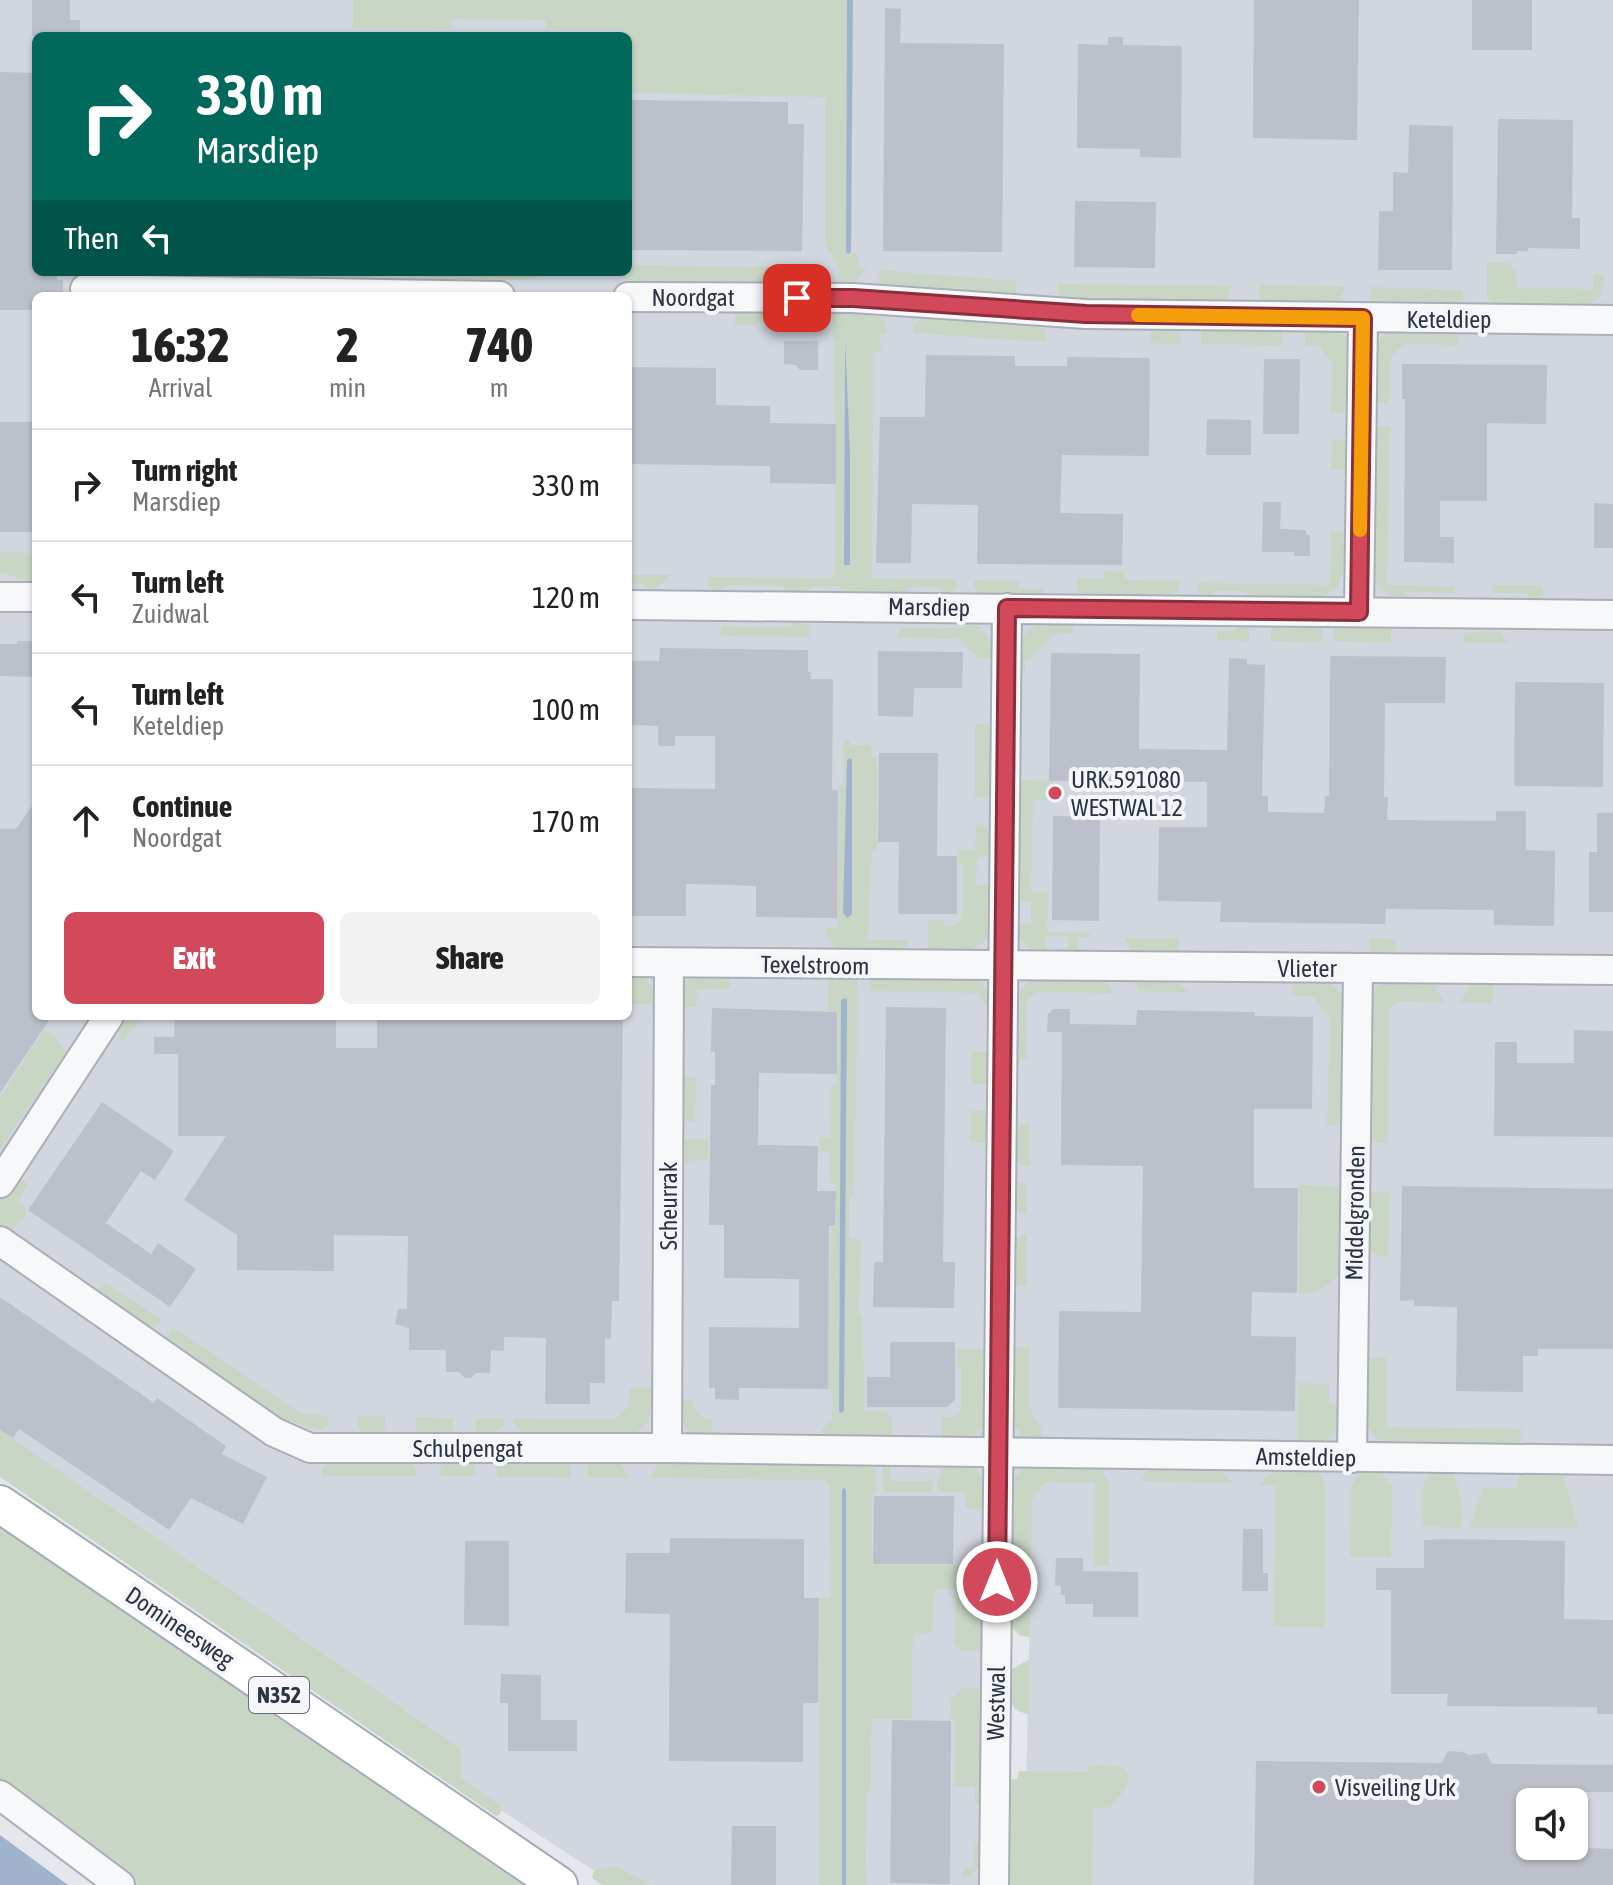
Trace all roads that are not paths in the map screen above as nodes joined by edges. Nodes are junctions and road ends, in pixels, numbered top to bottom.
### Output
1 (85, 289) dead end
2 (254, 292) edge
3 (632, 297) edge
4 (853, 298) joint
5 (1363, 318) junction
6 (1613, 320) edge
7 (0, 597) edge
8 (32, 597) edge
9 (632, 605) edge
10 (1007, 608) junction
11 (1359, 612) junction
12 (1613, 615) edge
13 (632, 962) edge
14 (669, 963) junction
15 (1001, 967) junction
16 (1358, 969) junction
17 (1613, 970) edge
18 (106, 1020) edge
19 (0, 1183) edge
20 (0, 1241) edge
21 (667, 1448) junction
22 (999, 1454) junction
23 (1352, 1458) junction
24 (1613, 1460) edge
25 (0, 1504) edge
26 (0, 1517) edge
27 (0, 1795) edge
28 (120, 1885) edge
29 (538, 1885) edge
30 (559, 1885) edge
31 (994, 1885) edge

1 - 2 street
3 - 4 street, Noordgat
4 - 5 street, Keteldiep
5 - 6 street, Keteldiep
5 - 11 street
7 - 8 street
9 - 10 street, Marsdiep
10 - 11 street, Marsdiep
10 - 15 street, Westwal
11 - 12 street, Marsdiep
13 - 14 street, Texelstroom
14 - 15 street, Texelstroom
14 - 21 street, Scheurrak
15 - 16 street, Vlieter
15 - 22 street, Westwal
16 - 17 street, Vlieter
16 - 23 street, Middelgronden
18 - 19 street
20 - 21 street, Schulpengat
21 - 22 street, Schulpengat
22 - 23 street, Amsteldiep
22 - 31 street, Westwal
23 - 24 street, Amsteldiep
25 - 30 main road, Domineesweg / N352
26 - 29 main road, Domineesweg / N352
27 - 28 street

